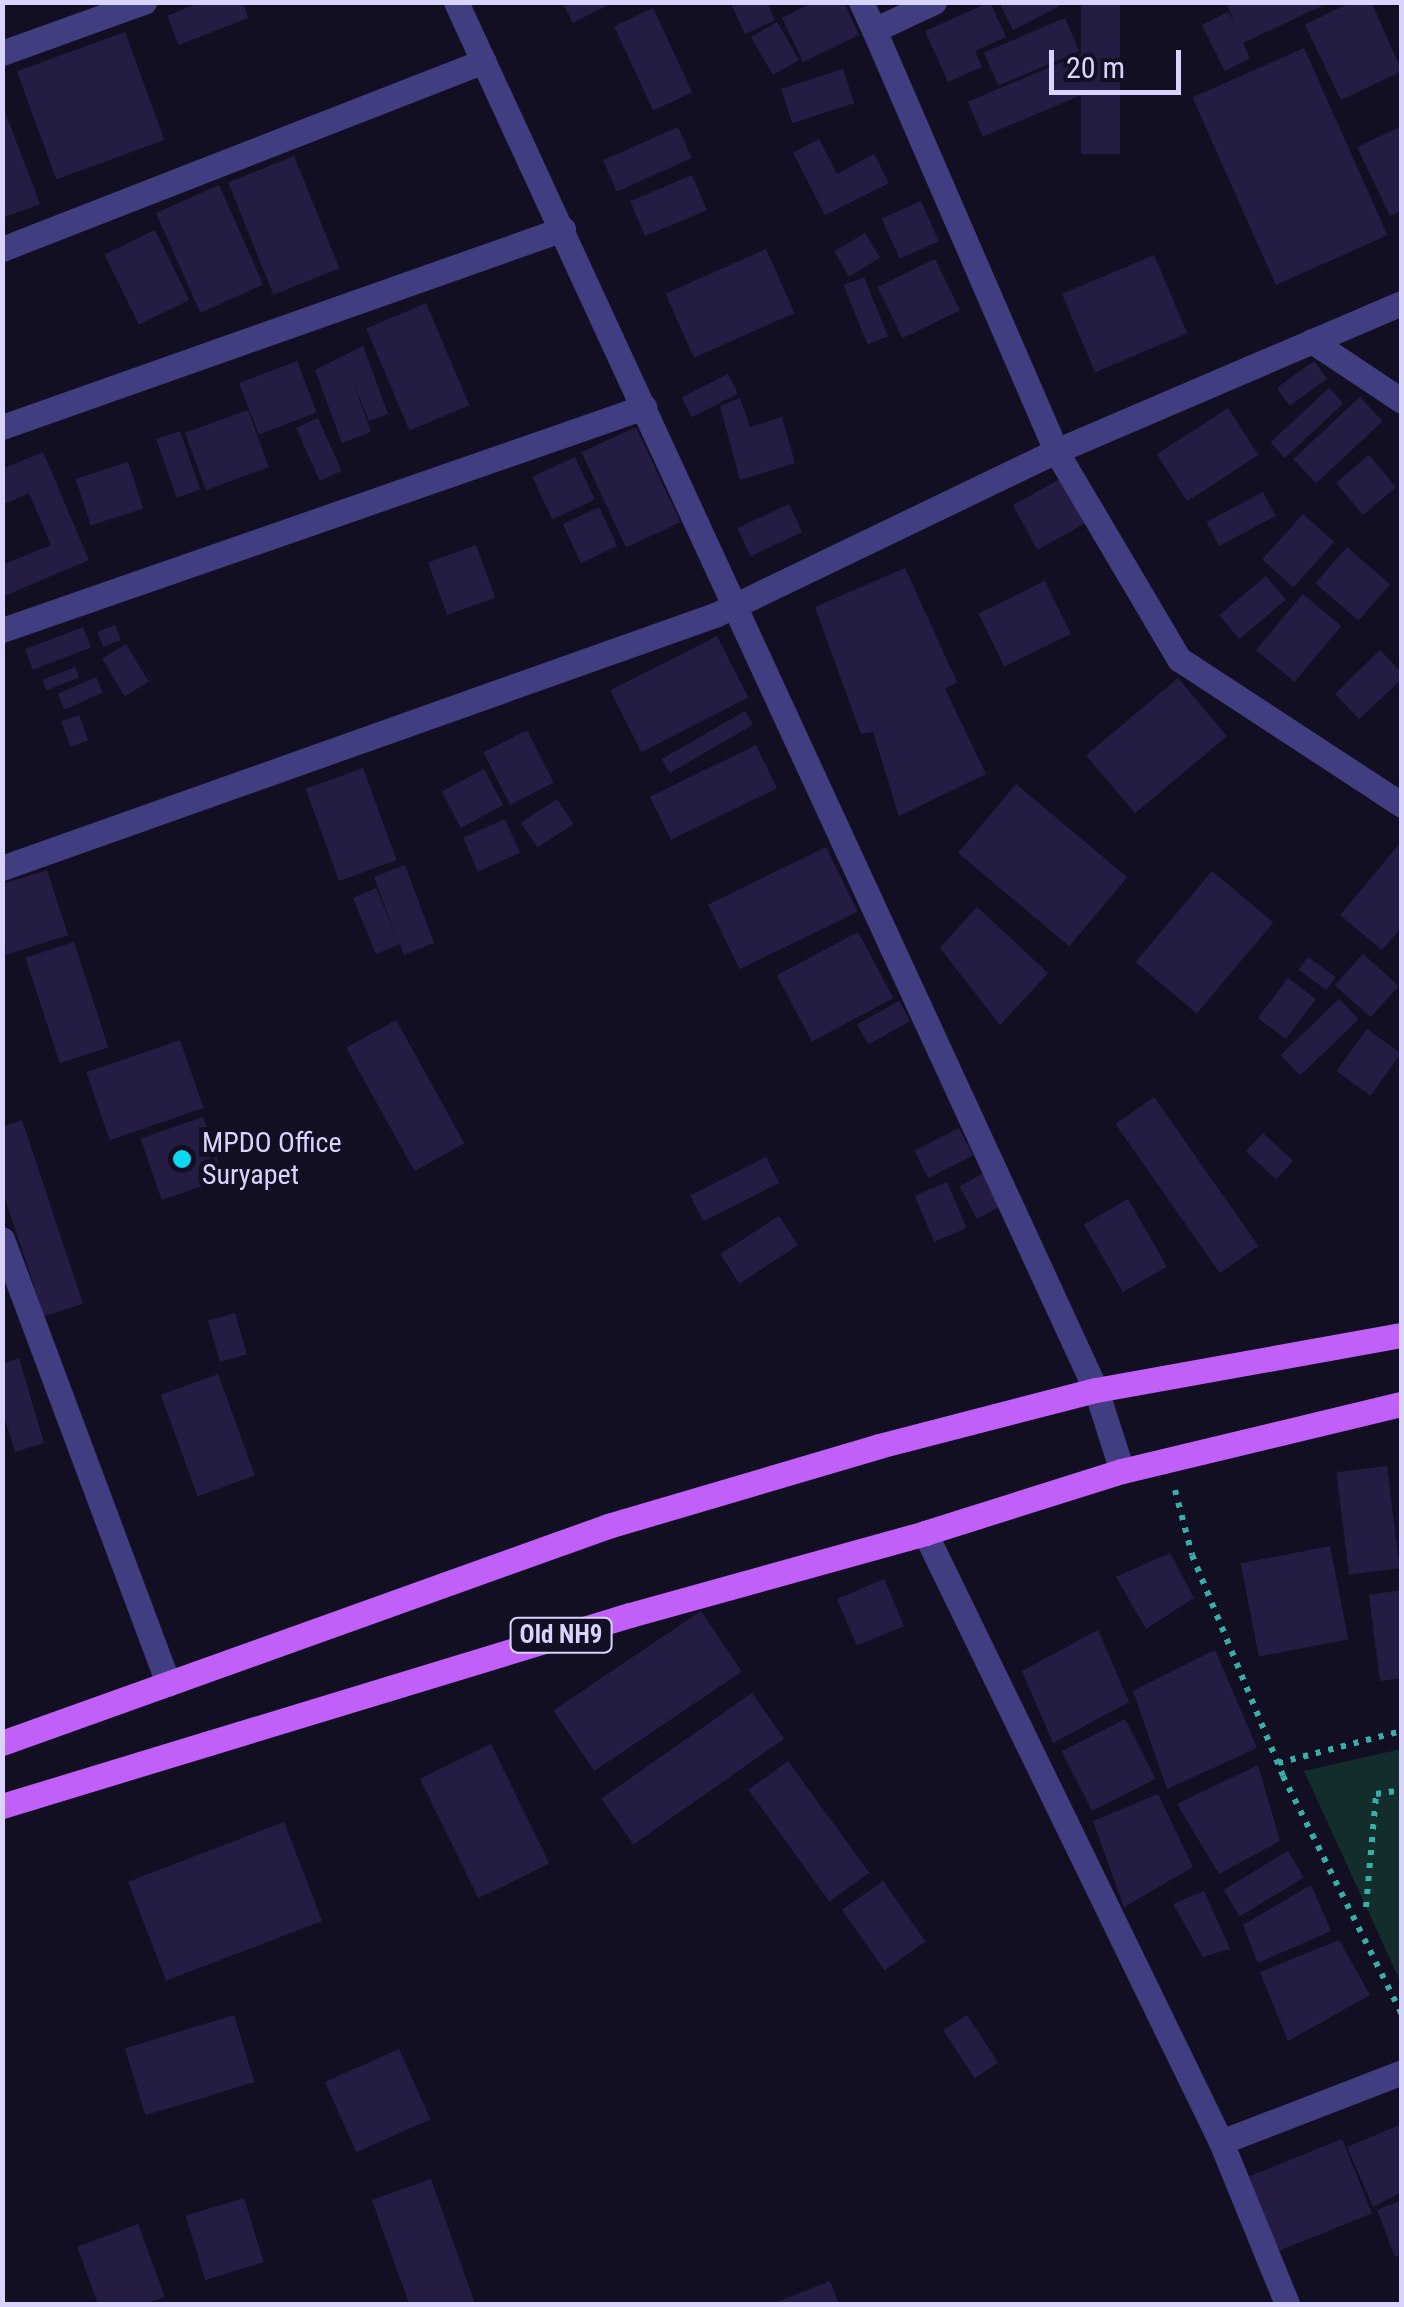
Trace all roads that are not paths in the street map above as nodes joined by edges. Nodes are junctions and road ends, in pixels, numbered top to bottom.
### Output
1 (144, 2) edge
2 (456, 2) edge
3 (861, 2) edge
4 (934, 2) edge
5 (874, 30) junction
6 (2, 53) edge
7 (484, 61) junction
8 (563, 229) junction
9 (2, 250) edge
10 (1402, 303) edge
11 (1312, 342) junction
12 (1402, 401) edge
13 (644, 407) junction
14 (2, 427) edge
15 (1056, 452) junction
16 (733, 606) junction
17 (2, 630) edge
18 (1402, 804) edge
19 (2, 868) edge
20 (2, 1239) edge
21 (1402, 1335) edge
22 (1096, 1390) junction
23 (1402, 1404) edge
24 (1122, 1471) junction
25 (924, 1534) junction
26 (168, 1684) junction
27 (2, 1743) edge
28 (2, 1806) edge
29 (1402, 2072) edge
30 (1222, 2142) junction
31 (1287, 2304) edge

1 - 6 street
2 - 7 street
3 - 5 street
4 - 5 street
5 - 15 street
7 - 8 street
7 - 9 street
8 - 13 street
8 - 14 street
10 - 11 street
11 - 12 street
11 - 15 street
13 - 16 street
13 - 17 street
15 - 16 street
15 - 18 street
16 - 19 street
16 - 22 street
20 - 26 street
21 - 22 main road
22 - 24 street
22 - 26 main road
23 - 24 main road, Old NH9
24 - 25 main road, Old NH9
25 - 28 main road, Old NH9
25 - 30 street
26 - 27 main road
29 - 30 street
30 - 31 street

